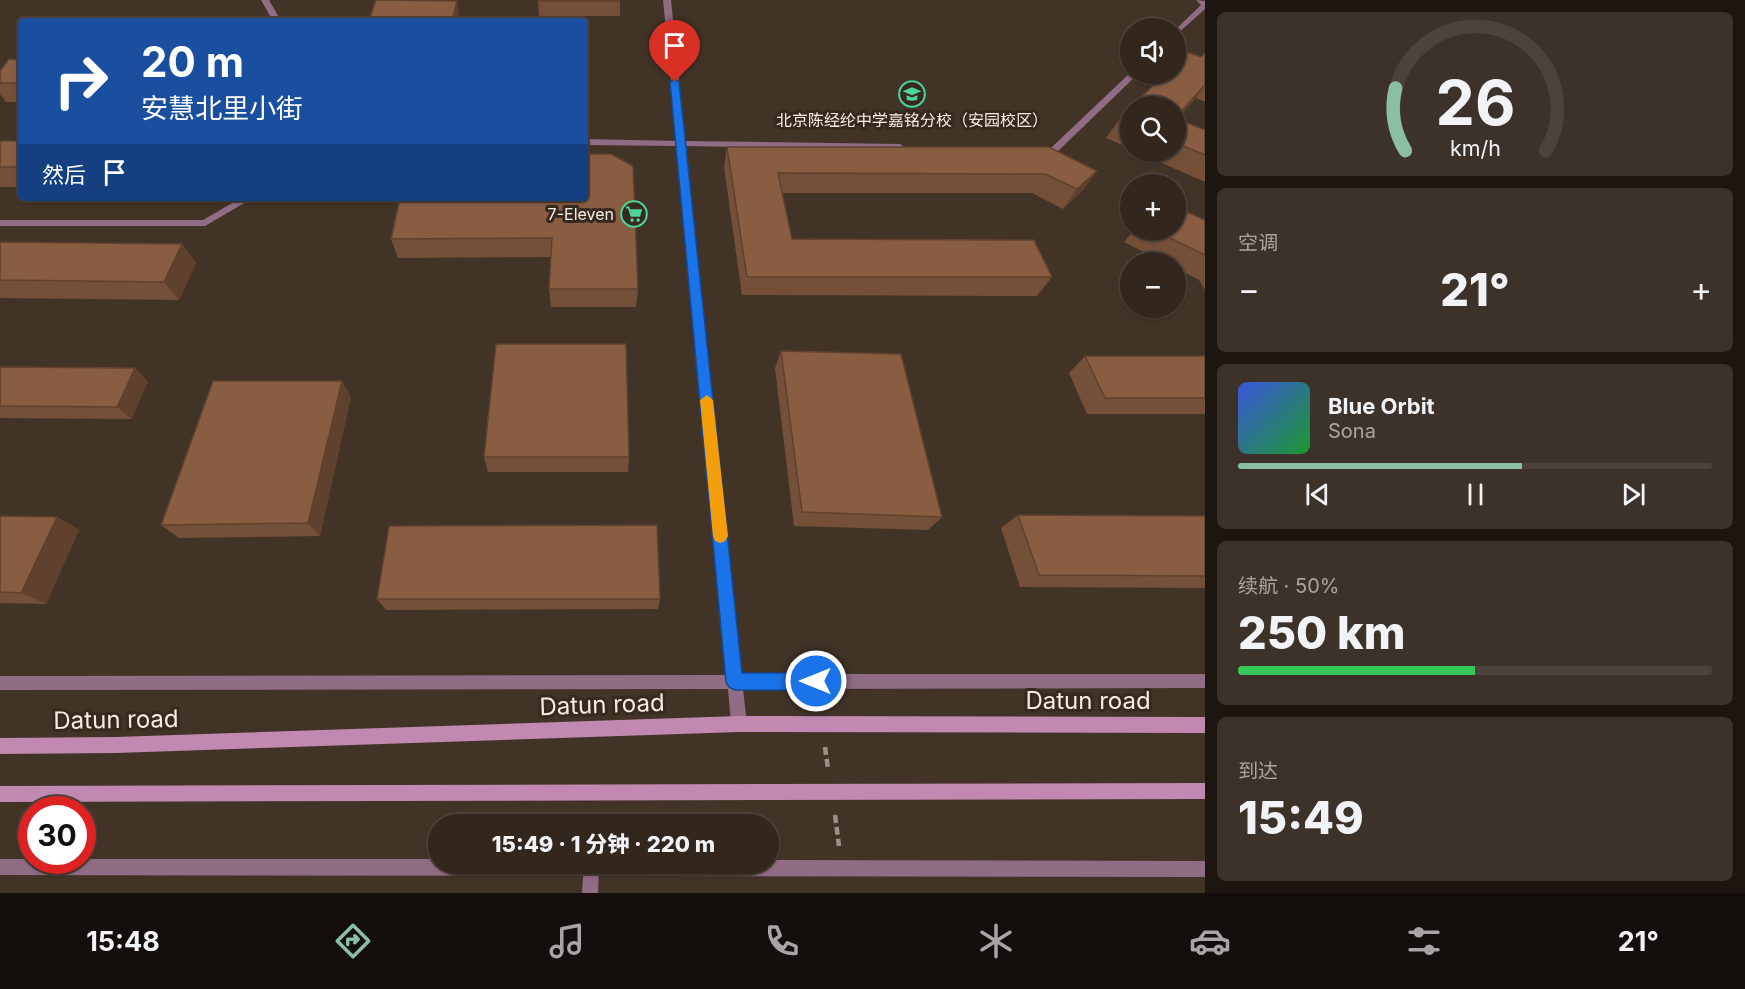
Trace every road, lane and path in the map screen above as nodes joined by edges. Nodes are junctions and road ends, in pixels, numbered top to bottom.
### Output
1 (265, 0) edge
2 (667, 0) edge
3 (1200, 0) edge
4 (275, 18) edge
5 (1186, 23) edge
6 (1123, 84) edge
7 (588, 142) edge
8 (681, 144) junction
9 (914, 148) edge
10 (1031, 150) edge
11 (243, 201) edge
12 (0, 223) edge
13 (1205, 681) edge
14 (735, 682) junction
15 (0, 683) edge
16 (739, 724) junction
17 (1205, 725) edge
18 (0, 746) edge
19 (1205, 791) edge
20 (0, 794) edge
21 (0, 867) edge
22 (428, 868) edge
23 (779, 869) edge
24 (1205, 870) edge
25 (591, 874) edge
26 (590, 893) edge

1 - 4 street
2 - 8 street
3 - 5 street
6 - 10 street
7 - 8 street
8 - 9 street
8 - 14 street
11 - 12 street
13 - 14 street
14 - 15 street
14 - 16 street
16 - 17 main road, Datun road
16 - 18 main road, Datun road
19 - 20 main road
21 - 22 street
23 - 24 street
25 - 26 street

